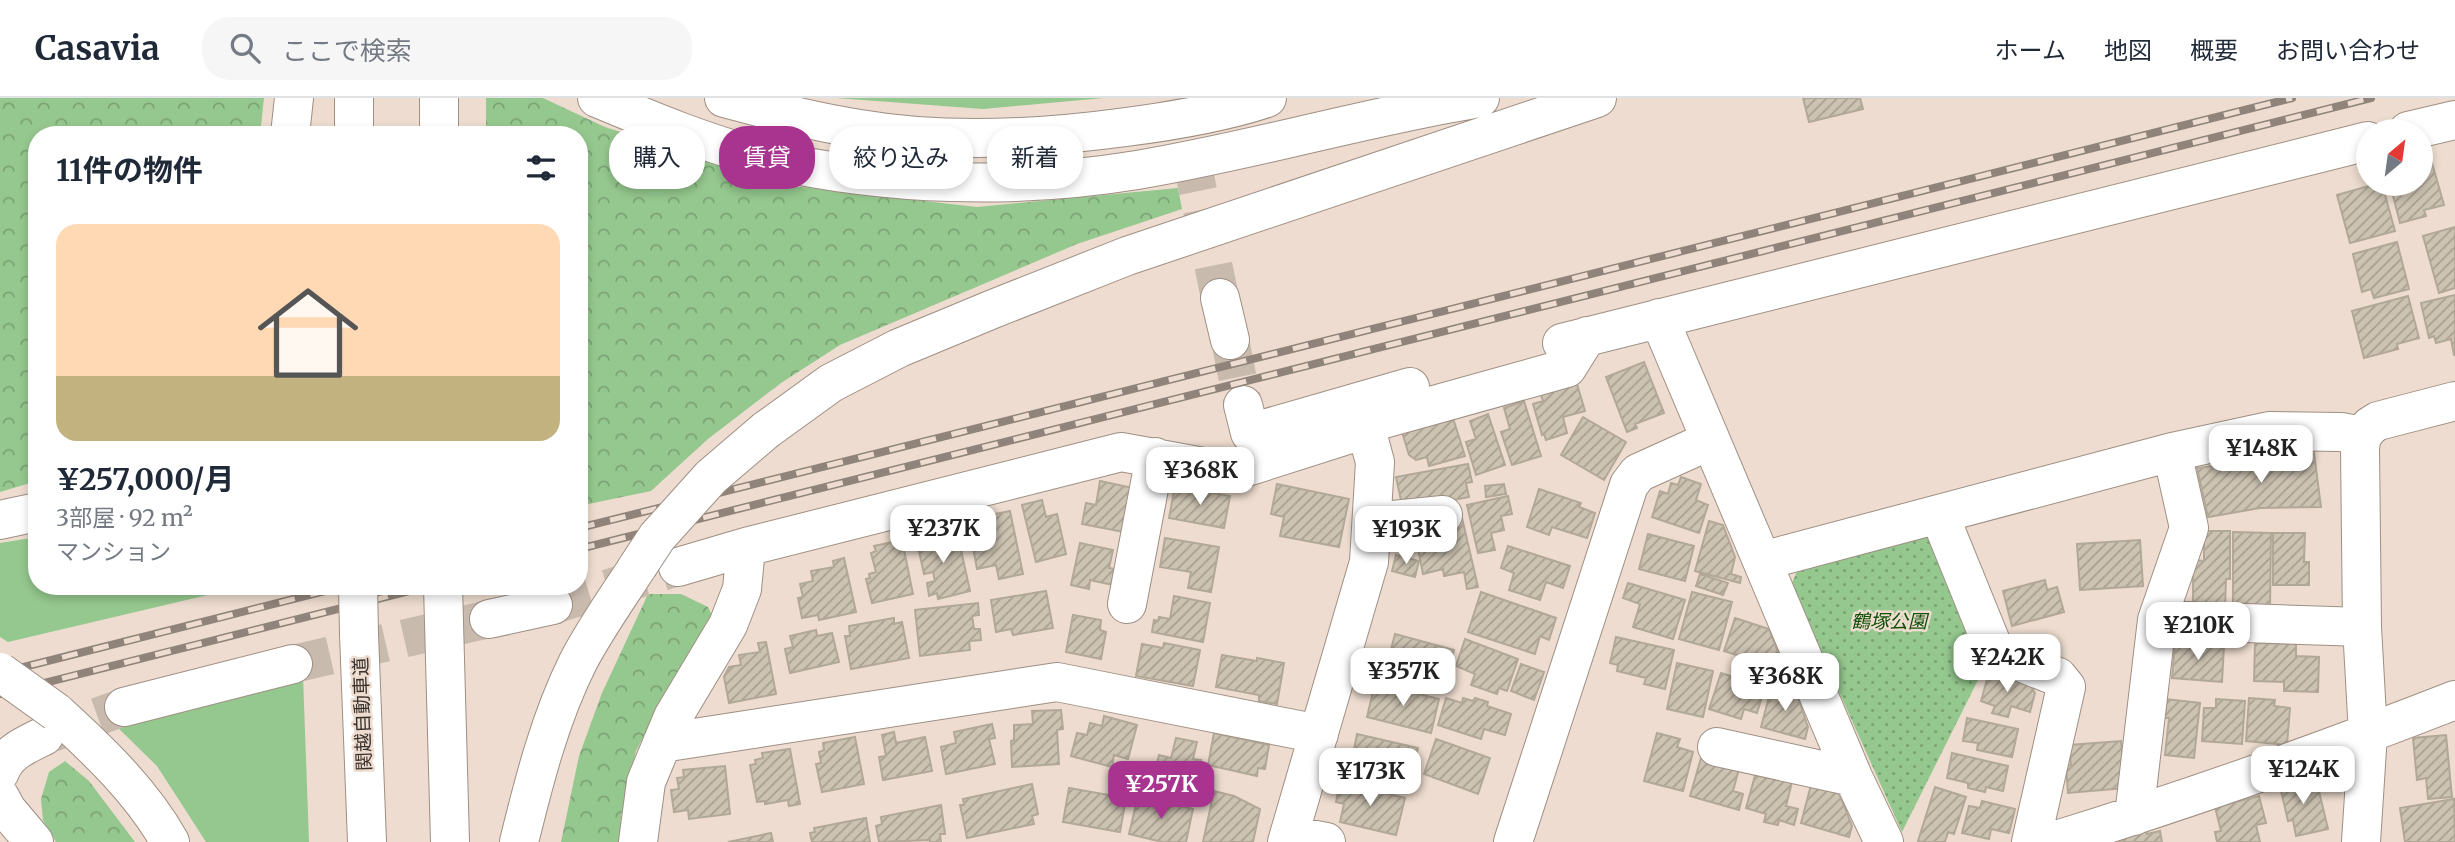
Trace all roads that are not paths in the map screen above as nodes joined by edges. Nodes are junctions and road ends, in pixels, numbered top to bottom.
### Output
1 (294, 98) edge
2 (354, 98) edge
3 (597, 98) edge
4 (724, 98) edge
5 (1267, 98) edge
6 (1480, 98) edge
7 (1597, 98) edge
8 (2455, 120) edge
9 (2433, 125) edge
10 (291, 126) edge
11 (354, 126) edge
12 (2356, 144) edge
13 (1220, 298) tunnel mouth
14 (1659, 318) junction
15 (1587, 336) junction
16 (1230, 340) tunnel mouth
17 (2455, 401) edge
18 (1243, 405) tunnel mouth
19 (1366, 429) junction
20 (2362, 436) junction
21 (1709, 441) junction
22 (2172, 452) junction
23 (1156, 457) junction
24 (28, 514) edge
25 (1939, 514) junction
26 (1443, 515) dead end
27 (0, 520) edge
28 (1373, 522) junction
29 (746, 548) junction
30 (1762, 561) junction
31 (678, 568) tunnel mouth
32 (358, 595) edge
33 (443, 599) edge
34 (1127, 604) dead end
35 (553, 605) tunnel mouth
36 (489, 619) tunnel mouth
37 (2157, 620) junction
38 (2362, 627) junction
39 (293, 664) tunnel mouth
40 (0, 672) edge
41 (2455, 701) edge
42 (124, 707) tunnel mouth
43 (50, 724) junction
44 (1319, 734) junction
45 (2368, 734) junction
46 (662, 743) junction
47 (1717, 747) dead end
48 (0, 772) edge
49 (1853, 776) junction
50 (0, 797) edge
51 (2134, 816) junction
52 (1288, 839) edge
53 (34, 842) edge
54 (170, 842) edge
55 (367, 842) edge
56 (450, 842) edge
57 (519, 842) edge
58 (638, 842) edge
59 (1326, 842) edge
60 (1513, 842) edge
61 (1884, 842) edge
62 (2031, 842) edge
63 (2050, 842) edge
64 (2361, 842) edge

1 - 10 main road
2 - 11 main road
3 - 6 main road
4 - 5 main road
7 - 57 main road, bridge
8 - 9 main road
12 - 14 main road
13 - 16 main road
14 - 15 main road
14 - 21 main road
15 - 18 main road
15 - 19 main road
17 - 20 main road
19 - 23 main road
19 - 28 main road
20 - 22 main road
20 - 38 main road
21 - 30 main road
21 - 60 main road
22 - 25 main road
22 - 37 main road
23 - 29 main road
23 - 34 main road
24 - 27 main road
25 - 30 main road
25 - 62 main road
26 - 28 main road
28 - 44 main road
29 - 31 main road
29 - 46 main road
30 - 49 main road
32 - 55 main road, 関越自動車道, bridge
33 - 56 main road
35 - 36 main road
37 - 38 main road
37 - 51 main road
38 - 45 main road
39 - 42 main road
40 - 43 main road, bridge
41 - 45 main road
43 - 48 main road
43 - 54 main road
44 - 46 main road
44 - 52 main road
45 - 51 main road
45 - 64 main road
46 - 58 main road
47 - 49 main road
49 - 61 main road
50 - 53 main road
51 - 63 main road
52 - 59 main road

